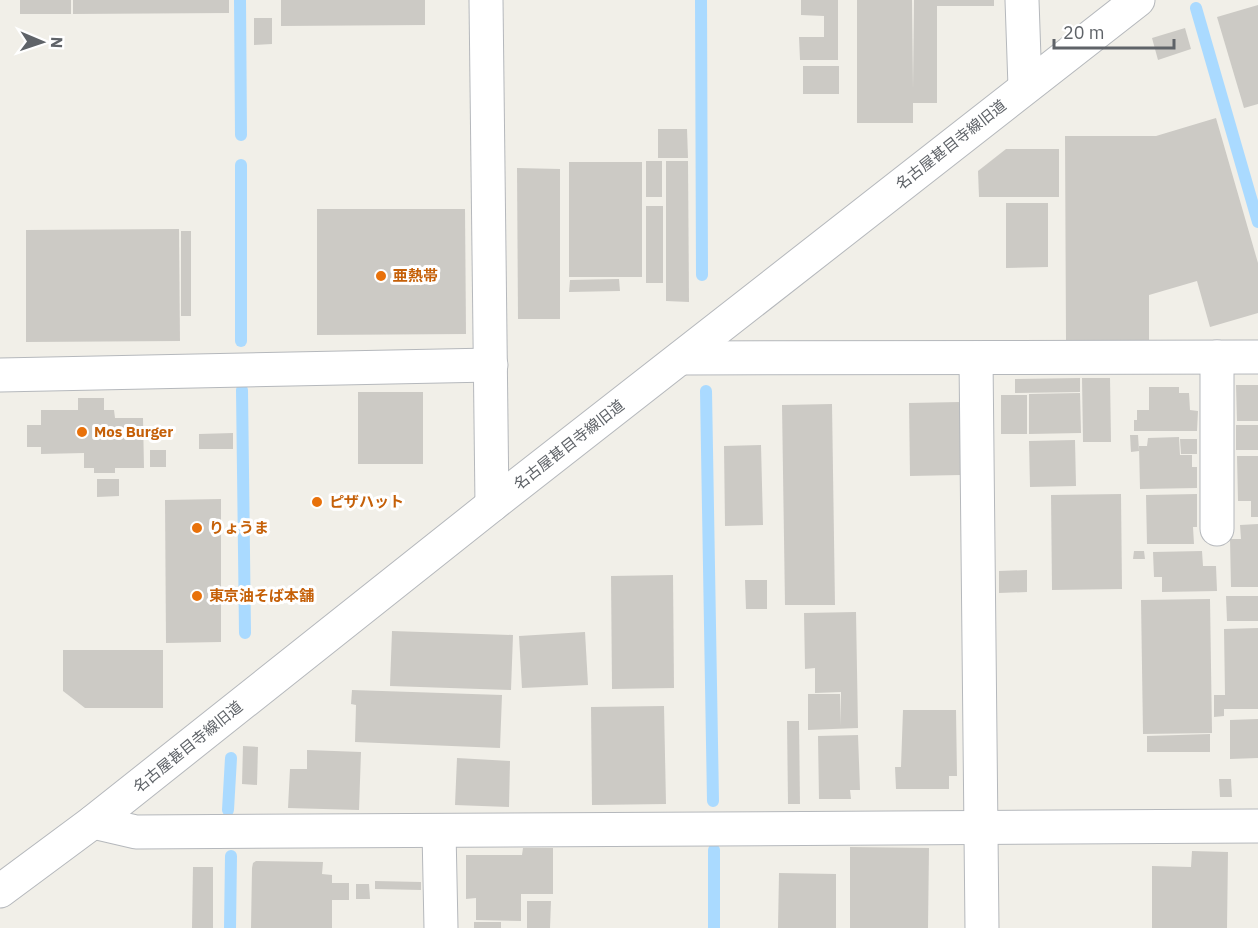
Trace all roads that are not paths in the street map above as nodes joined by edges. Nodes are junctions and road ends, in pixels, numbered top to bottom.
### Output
1 (486, 0) edge
2 (1022, 0) edge
3 (1138, 0) edge
4 (1025, 87) junction
5 (1217, 357) junction
6 (1258, 357) edge
7 (681, 358) junction
8 (976, 358) junction
9 (491, 365) junction
10 (0, 375) edge
11 (492, 505) junction
12 (1217, 529) dead end
13 (93, 822) junction
14 (1258, 825) edge
15 (981, 827) junction
16 (439, 831) junction
17 (0, 891) edge
18 (441, 928) edge
19 (982, 928) edge

1 - 9 street
2 - 4 street
3 - 4 street, 名古屋甚目寺線旧道
4 - 7 street, 名古屋甚目寺線旧道
5 - 6 street
5 - 8 street
5 - 12 street
7 - 8 street
7 - 11 street, 名古屋甚目寺線旧道
8 - 15 street
9 - 10 street
9 - 11 street
11 - 13 street, 名古屋甚目寺線旧道
13 - 16 street
13 - 17 street, 名古屋甚目寺線旧道
14 - 15 street
15 - 16 street
15 - 19 street
16 - 18 street

